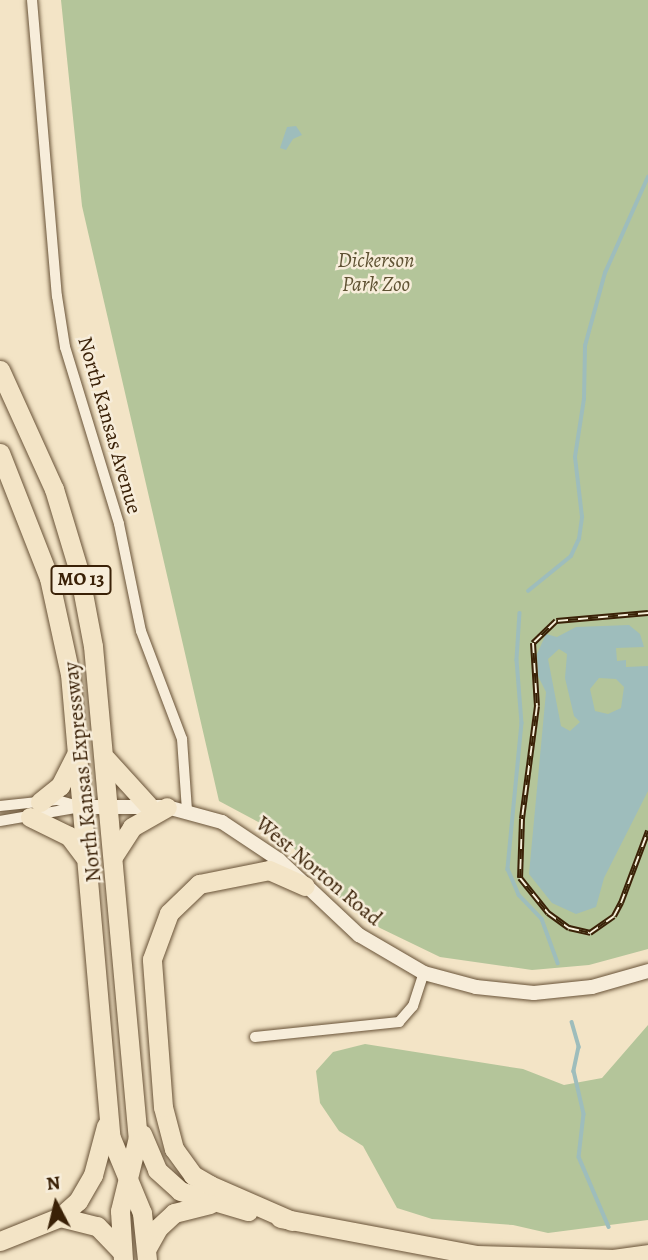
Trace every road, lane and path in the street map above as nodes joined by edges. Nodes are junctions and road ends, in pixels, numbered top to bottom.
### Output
1 (32, 0) edge
2 (0, 370) edge
3 (0, 453) edge
4 (76, 754) junction
5 (106, 759) junction
6 (110, 804) junction
7 (0, 806) edge
8 (80, 807) junction
9 (167, 807) junction
10 (35, 810) junction
11 (0, 821) edge
12 (85, 856) junction
13 (114, 856) junction
14 (305, 886) junction
15 (648, 971) edge
16 (424, 973) junction
17 (255, 1037) dead end
18 (110, 1112) junction
19 (138, 1124) junction
20 (130, 1185) junction
21 (211, 1203) junction
22 (60, 1217) junction
23 (292, 1221) junction
24 (0, 1241) edge
25 (147, 1254) edge
26 (648, 1255) edge
27 (122, 1256) edge
28 (611, 1259) edge

1 - 9 street, North Kansas Avenue
2 - 5 highway, North Kansas Expressway / MO 13
3 - 4 highway, North Kansas Expressway / MO 13
4 - 8 highway, North Kansas Expressway / MO 13
4 - 10 highway
5 - 6 highway, North Kansas Expressway / MO 13
5 - 9 highway
6 - 8 main road, West Norton Road
6 - 9 main road, West Norton Road
6 - 13 highway, North Kansas Expressway / MO 13
7 - 10 street, West Norton Road
8 - 10 street, West Norton Road
8 - 10 street, West Norton Road
8 - 12 highway, North Kansas Expressway / MO 13
9 - 13 highway
9 - 14 main road, West Norton Road
10 - 11 street, West Norton Road
10 - 12 highway
12 - 18 highway, North Kansas Expressway / MO 13
13 - 19 highway, North Kansas Expressway / MO 13
14 - 16 main road, West Norton Road
14 - 23 highway
15 - 16 main road, West Norton Road
16 - 17 street
18 - 20 highway, North Kansas Expressway / MO 13
18 - 22 highway
19 - 20 highway, North Kansas Expressway / MO 13
19 - 21 highway
20 - 25 highway, North Kansas Expressway / MO 13
20 - 27 highway, North Kansas Expressway / MO 13
21 - 23 highway
21 - 25 highway
22 - 24 highway
22 - 27 highway
23 - 28 highway
26 - 28 highway

